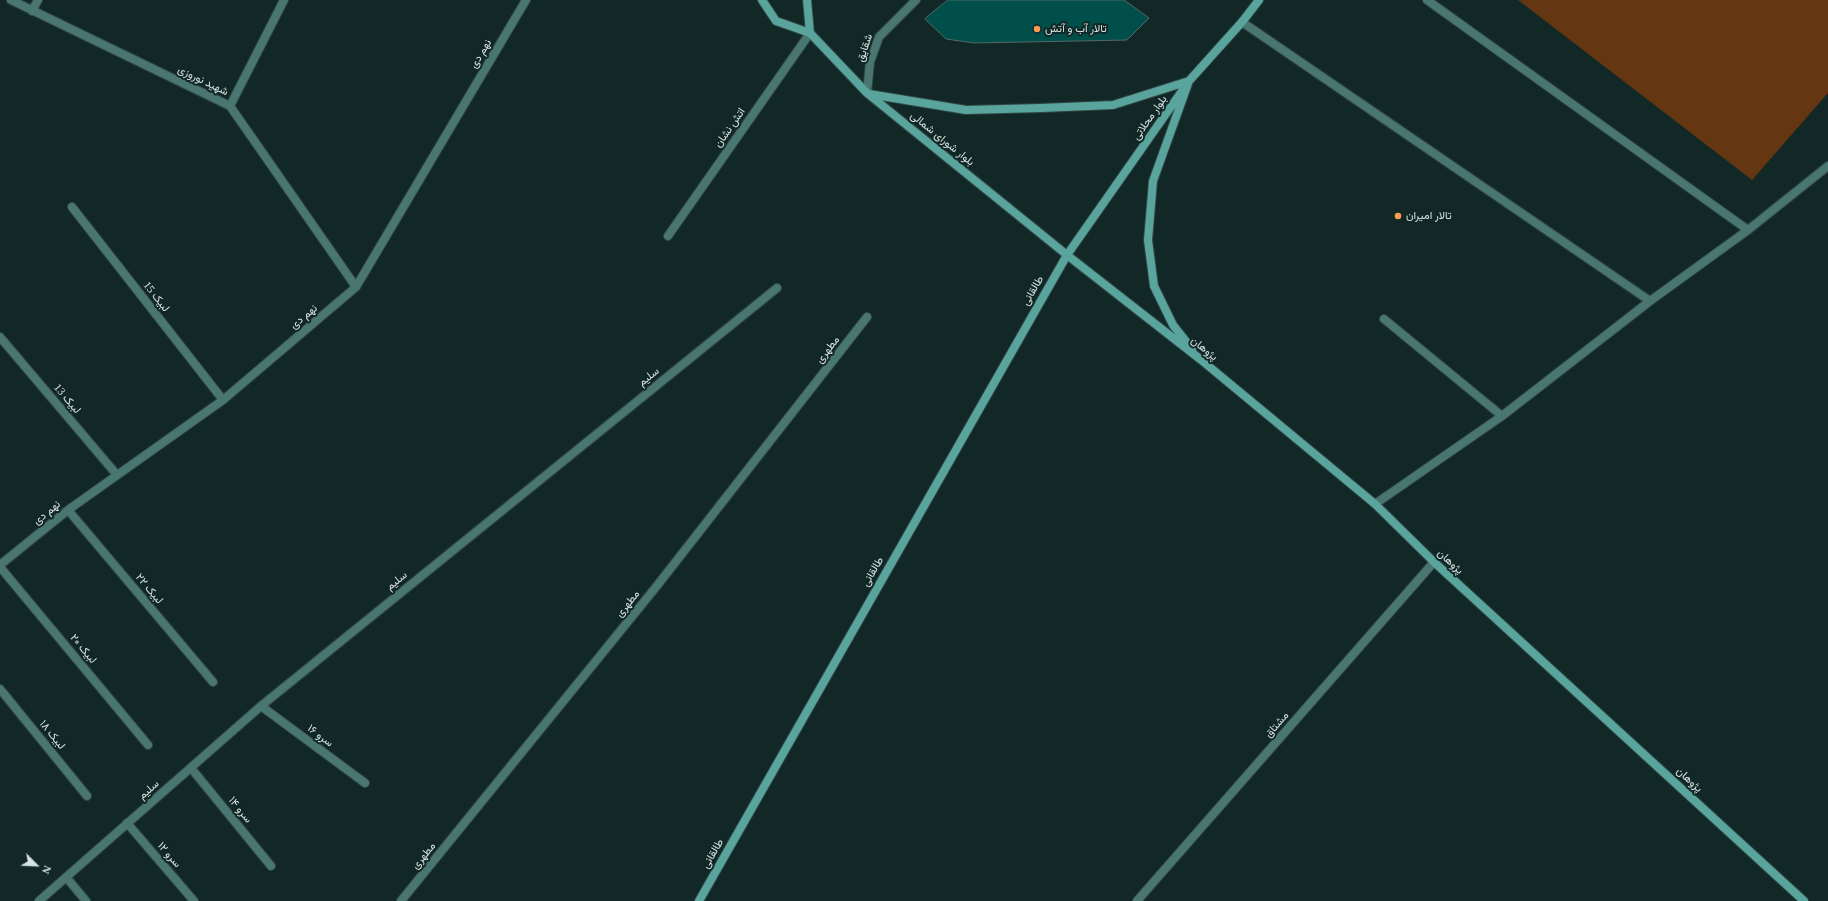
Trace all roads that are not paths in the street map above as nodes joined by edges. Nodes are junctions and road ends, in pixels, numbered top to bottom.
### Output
1 (11, 0) edge
2 (38, 0) edge
3 (284, 0) edge
4 (526, 0) edge
5 (762, 0) edge
6 (806, 0) edge
7 (916, 0) edge
8 (1259, 0) edge
9 (1427, 0) edge
10 (32, 11) junction
11 (1242, 22) junction
12 (810, 33) junction
13 (1189, 81) junction
14 (868, 93) junction
15 (230, 106) junction
16 (1828, 166) edge
17 (72, 208) dead end
18 (1748, 230) junction
19 (668, 236) dead end
20 (1067, 255) junction
21 (356, 287) junction
22 (777, 288) dead end
23 (1650, 302) junction
24 (867, 317) dead end
25 (1384, 319) dead end
26 (0, 337) edge
27 (1200, 359) junction
28 (223, 400) junction
29 (1502, 416) junction
30 (116, 476) junction
31 (1375, 504) junction
32 (68, 510) junction
33 (1434, 562) junction
34 (0, 566) edge
35 (213, 682) dead end
36 (0, 689) edge
37 (261, 706) junction
38 (148, 745) dead end
39 (191, 768) junction
40 (365, 783) dead end
41 (88, 796) dead end
42 (127, 823) junction
43 (272, 866) dead end
44 (66, 877) junction
45 (39, 901) edge
46 (86, 901) edge
47 (194, 901) edge
48 (401, 901) edge
49 (699, 901) edge
50 (1137, 901) edge
51 (1804, 901) edge

1 - 10 street, شهید نوروزی
2 - 10 street
3 - 15 street
4 - 21 street, نهم دی
5 - 12 main road, بلوار شورای شمالی
6 - 12 main road
7 - 14 street, شقایق
8 - 11 main road, بلوار محلاتی
9 - 18 street
10 - 15 street, شهید نوروزی
11 - 13 main road, بلوار محلاتی
11 - 23 street
12 - 14 main road, بلوار شورای شمالی
12 - 19 street, اتش نشان
13 - 14 main road
13 - 20 main road, بلوار محلاتی
13 - 27 main road
14 - 20 main road, بلوار شورای شمالی
15 - 21 street, شهید نوروزی
16 - 18 street
17 - 28 street, لبیک 15
18 - 23 street
20 - 27 main road, پژوهان
20 - 49 main road, طالقانی
21 - 28 street, نهم دی
22 - 37 street, سلیم
23 - 29 street
24 - 48 street, مطهری
25 - 29 street
26 - 30 street, لبیک 13
27 - 31 main road, پژوهان
28 - 30 street, نهم دی
29 - 31 street
30 - 32 street, نهم دی
31 - 33 main road, پژوهان
32 - 34 street, نهم دی
32 - 35 street, لبیک ۲۲
33 - 50 street, مشتاق
33 - 51 main road, پژوهان
34 - 38 street, لبیک ۲۰
36 - 41 street, لبیک ۱۸
37 - 39 street, سلیم
37 - 40 street, سرو ۱۶
39 - 42 street, سلیم
39 - 43 street, سرو ۱۴
42 - 44 street, سلیم
42 - 47 street, سرو ۱۲
44 - 45 street, سلیم
44 - 46 street

